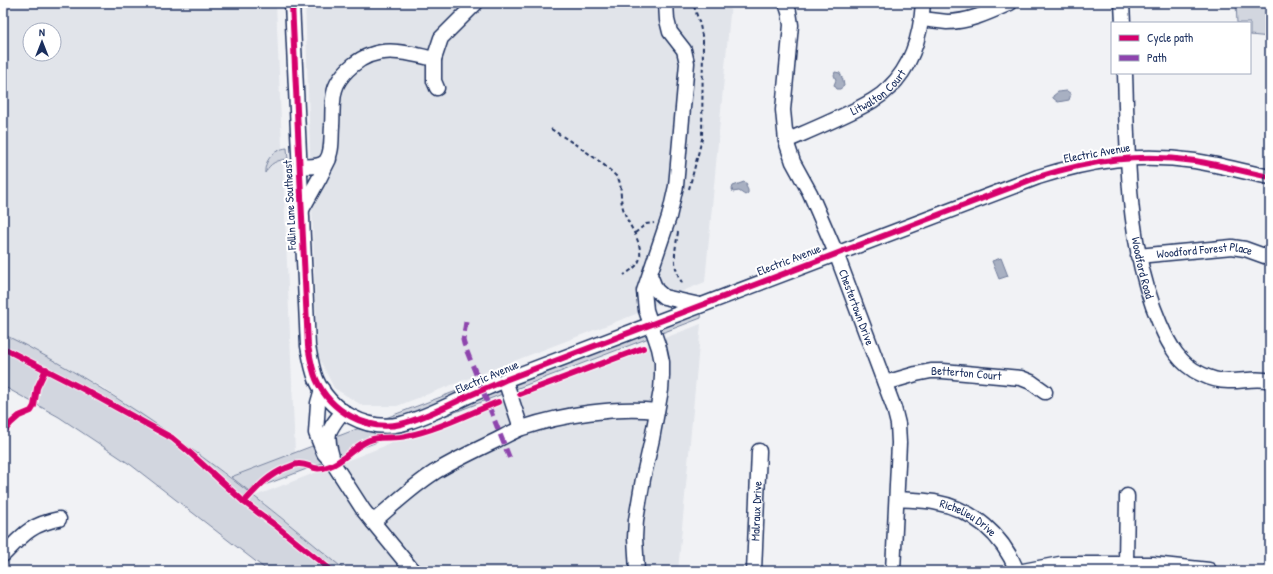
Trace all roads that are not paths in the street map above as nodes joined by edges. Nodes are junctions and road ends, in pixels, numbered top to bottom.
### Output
1 (292, 3) edge
2 (476, 3) edge
3 (666, 3) edge
4 (786, 3) edge
5 (923, 3) edge
6 (1010, 3) edge
7 (1122, 3) edge
8 (922, 19) junction
9 (1122, 22) edge
10 (434, 58) junction
11 (1125, 74) edge
12 (437, 88) dead end
13 (786, 141) junction
14 (330, 153) junction
15 (1128, 157) junction
16 (300, 167) junction
17 (1270, 177) edge
18 (301, 211) junction
19 (836, 253) junction
20 (1138, 256) junction
21 (1270, 258) edge
22 (650, 275) junction
23 (700, 305) junction
24 (651, 324) junction
25 (505, 380) junction
26 (1270, 380) edge
27 (885, 383) junction
28 (322, 389) junction
29 (1045, 392) dead end
30 (331, 401) joint
31 (657, 410) junction
32 (343, 411) junction
33 (521, 428) junction
34 (759, 451) dead end
35 (333, 463) junction
36 (1127, 496) dead end
37 (897, 499) junction
38 (59, 519) dead end
39 (373, 522) junction
40 (3, 555) edge
41 (1126, 564) junction
42 (1209, 570) dead end
43 (413, 571) edge
44 (637, 571) edge
45 (754, 571) edge
46 (893, 571) edge
47 (1017, 571) edge
48 (1023, 571) edge

1 - 16 street, Follin Lane Southeast
2 - 10 street
3 - 22 street
4 - 13 street, Chestertown Drive
5 - 8 street, Litwalton Court
6 - 8 street
7 - 9 street
8 - 13 street, Litwalton Court
10 - 12 street
10 - 14 street
11 - 15 street, Woodford Road
13 - 19 street, Chestertown Drive
14 - 16 street
14 - 18 street
15 - 17 street, Electric Avenue
15 - 19 street, Electric Avenue
15 - 20 street, Woodford Road
16 - 18 street, Follin Lane Southeast
18 - 28 street, Follin Lane Southeast
19 - 23 street, Electric Avenue
19 - 27 street, Chestertown Drive
20 - 21 street, Woodford Forest Place
20 - 26 street, Woodford Road
22 - 23 street
22 - 24 street
23 - 24 street, Electric Avenue
24 - 25 street, Electric Avenue
24 - 31 street
25 - 32 street, Electric Avenue
25 - 33 street
27 - 29 street, Betterton Court
27 - 37 street, Chestertown Drive
28 - 30 street, Follin Lane Southeast
28 - 35 street
30 - 32 street, Electric Avenue
31 - 33 street
31 - 44 street
32 - 35 street
33 - 39 street
34 - 45 street, Malraux Drive
35 - 39 street
36 - 41 street
37 - 46 street, Chestertown Drive
37 - 47 street, Richelieu Drive
38 - 40 street
39 - 43 street
41 - 42 street
41 - 48 street

